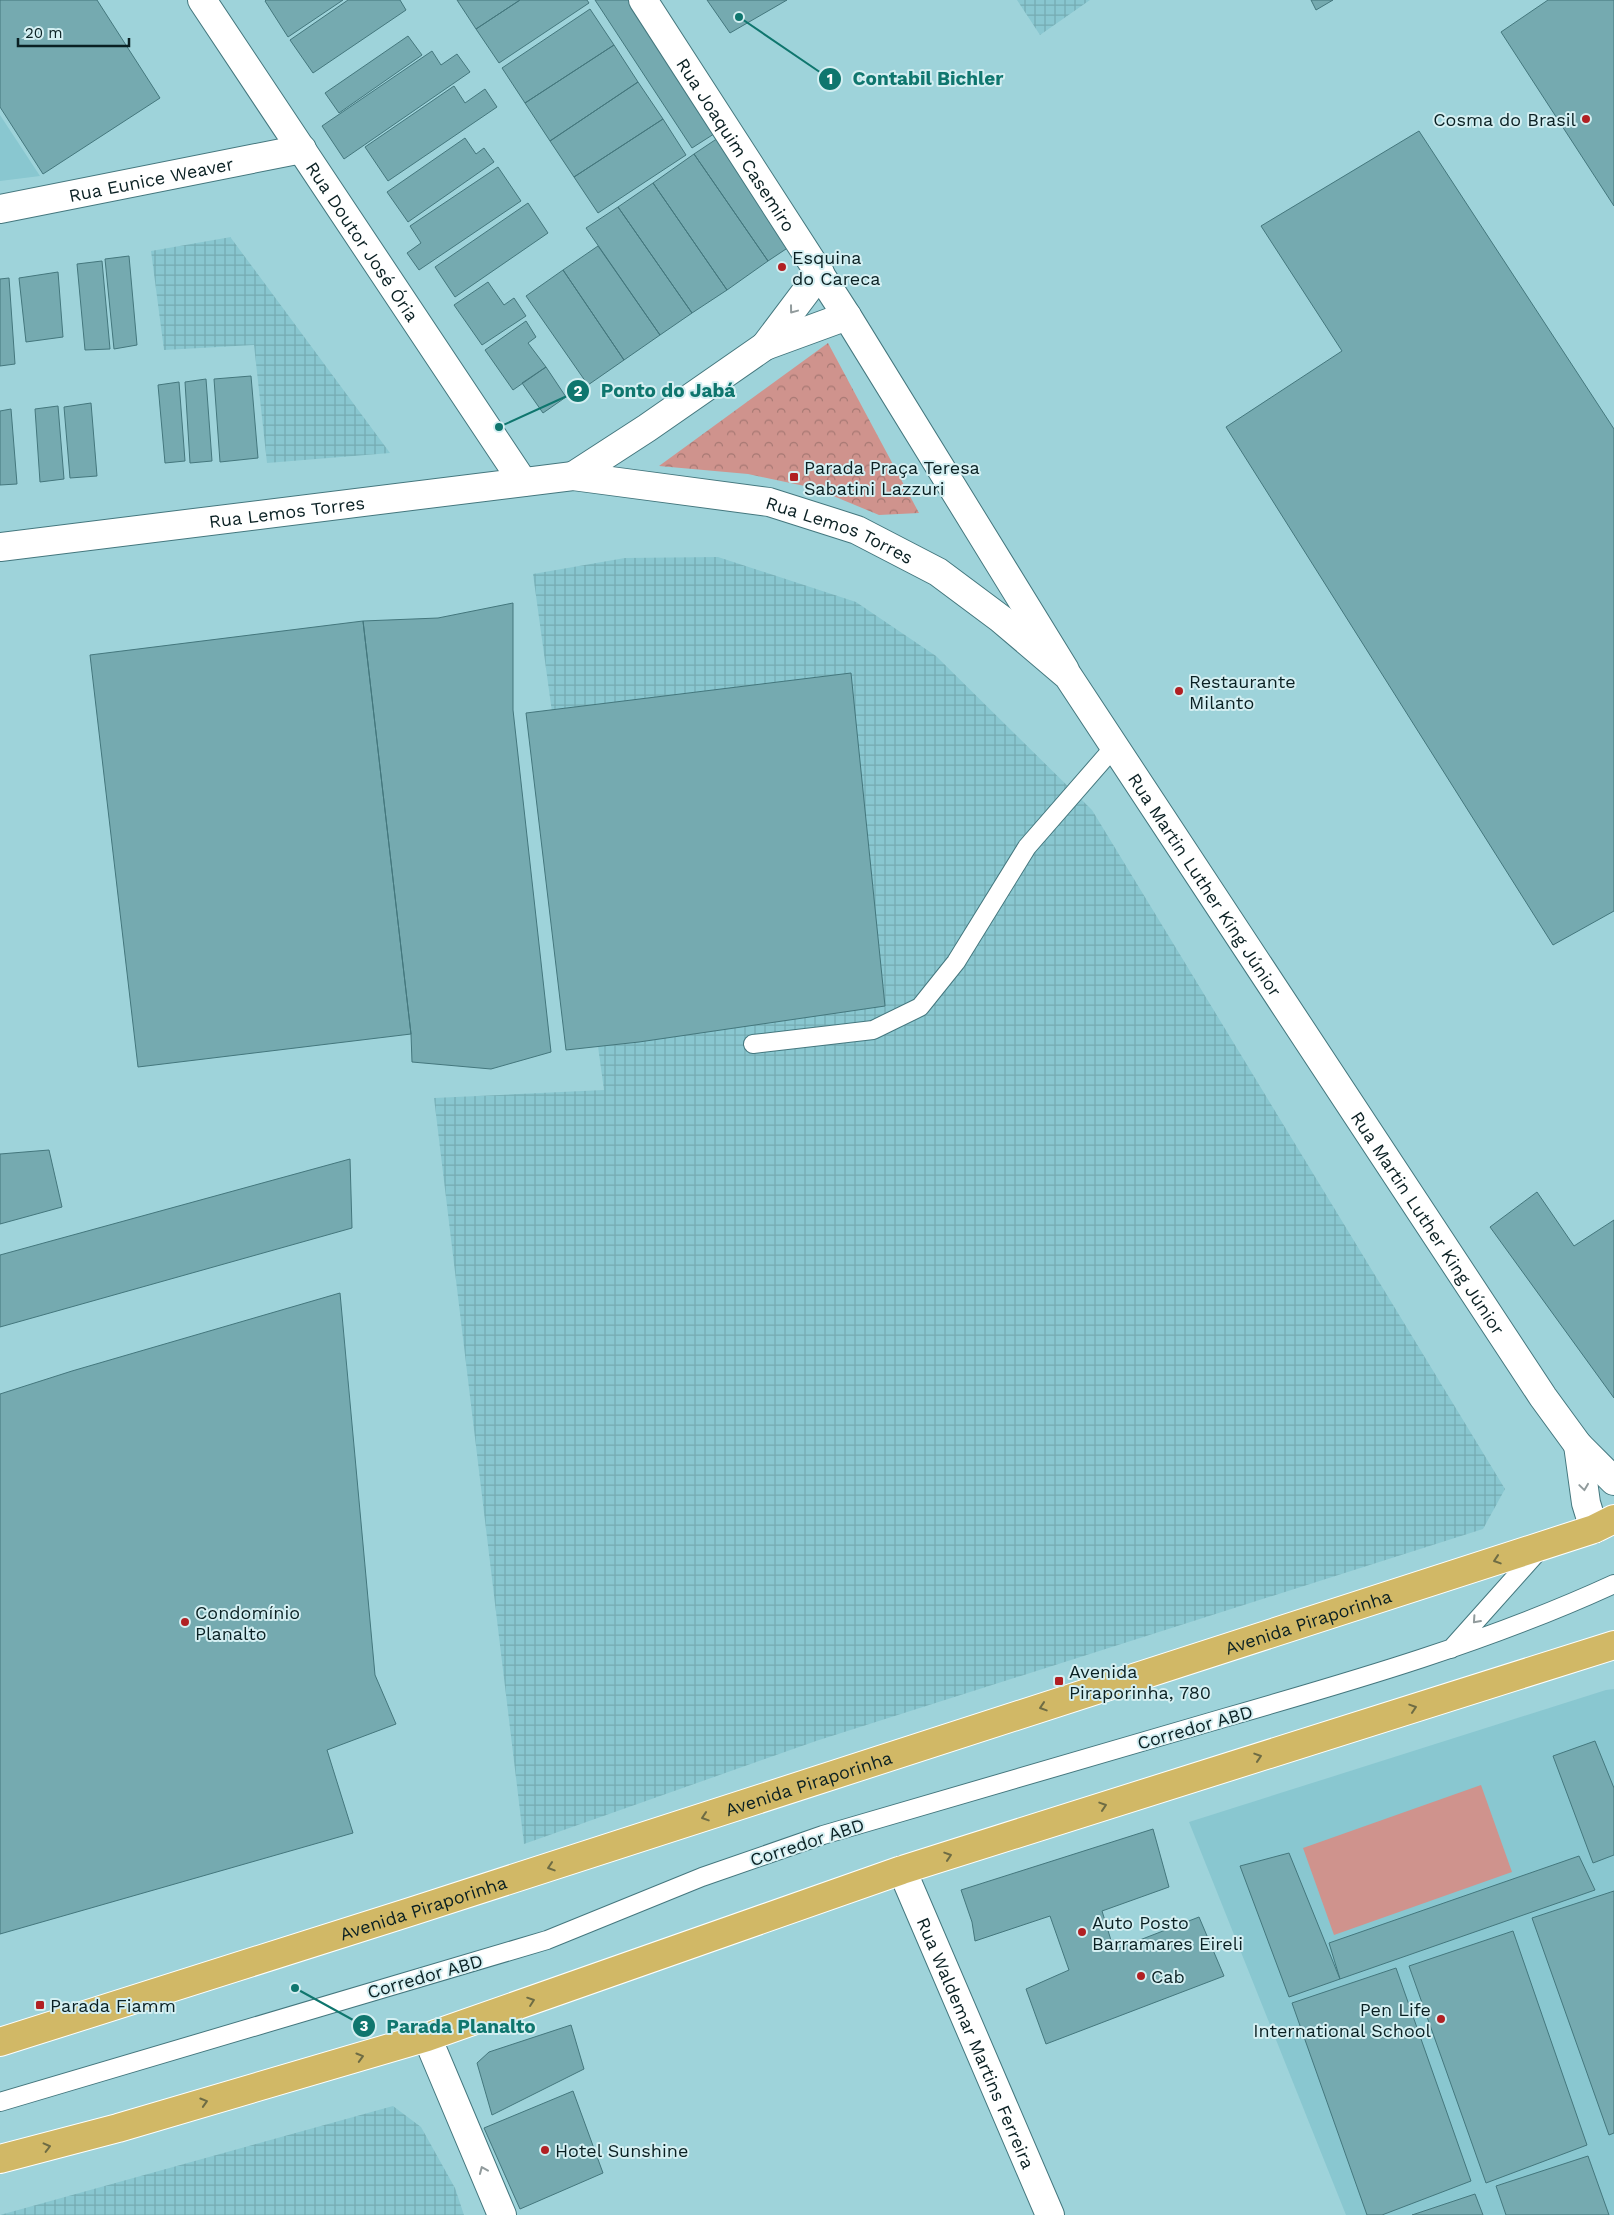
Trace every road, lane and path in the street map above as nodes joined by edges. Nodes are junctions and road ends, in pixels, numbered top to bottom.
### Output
1 (202, 0) edge
2 (644, 0) edge
3 (302, 149) junction
4 (0, 209) edge
5 (820, 274) junction
6 (847, 316) junction
7 (765, 346) junction
8 (573, 476) junction
9 (523, 482) junction
10 (0, 547) edge
11 (1068, 676) junction
12 (1115, 746) junction
13 (753, 1044) dead end
14 (1578, 1445) junction
15 (1614, 1481) edge
16 (1607, 1530) edge
17 (1544, 1545) junction
18 (1614, 1584) edge
19 (1614, 1645) edge
20 (1450, 1650) junction
21 (902, 1870) junction
22 (427, 2037) junction
23 (0, 2042) edge
24 (0, 2102) edge
25 (0, 2159) edge
26 (1044, 2213) edge
27 (502, 2215) edge

1 - 3 street, Rua Doutor José Ória
2 - 5 street, Rua Joaquim Casemiro
3 - 4 street, Rua Eunice Weaver
3 - 9 street, Rua Doutor José Ória
5 - 6 street, Rua Joaquim Casemiro
5 -> 7 street, Rua Lemos Torres
6 - 7 street, Rua Lemos Torres
6 - 11 street, Rua Martin Luther King Júnior
7 - 8 street, Rua Lemos Torres
8 - 9 street, Rua Lemos Torres
8 - 11 street, Rua Lemos Torres
9 - 10 street, Rua Lemos Torres
11 - 12 street, Rua Martin Luther King Júnior
12 - 13 lane
12 - 14 street, Rua Martin Luther King Júnior
14 - 15 street, Rua Martin Luther King Júnior
14 -> 16 street, Rua Martin Luther King Júnior
16 - 17 main road, Avenida Piraporinha
17 -> 20 lane
17 -> 23 main road, Avenida Piraporinha
18 - 20 lane, Corredor ABD
21 -> 19 main road
20 - 24 lane, Corredor ABD
22 -> 21 main road
21 - 26 street, Rua Waldemar Martins Ferreira
25 -> 22 main road
27 -> 22 street

